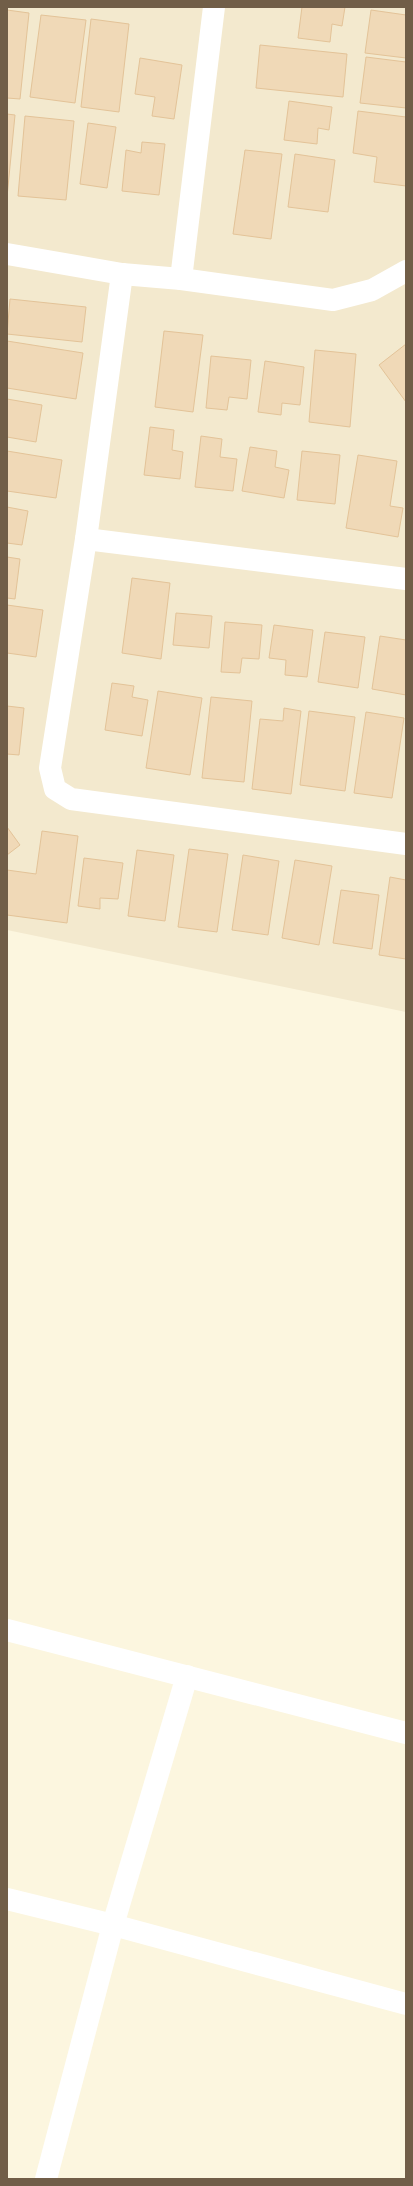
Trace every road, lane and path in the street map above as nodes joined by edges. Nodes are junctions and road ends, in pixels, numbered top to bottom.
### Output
1 (210, 7) edge
2 (214, 7) edge
3 (7, 254) edge
4 (406, 271) edge
5 (122, 274) junction
6 (181, 279) junction
7 (86, 539) junction
8 (406, 579) edge
9 (406, 844) edge
10 (7, 1630) edge
11 (187, 1676) junction
12 (406, 1733) edge
13 (7, 1899) edge
14 (113, 1925) junction
15 (406, 2004) edge
16 (46, 2179) edge

1 - 2 street
2 - 6 street
3 - 5 street
4 - 6 street
5 - 6 street
5 - 7 street
7 - 8 street
7 - 9 street
10 - 11 street
11 - 12 street
11 - 14 street
13 - 14 street
14 - 15 street
14 - 16 street

